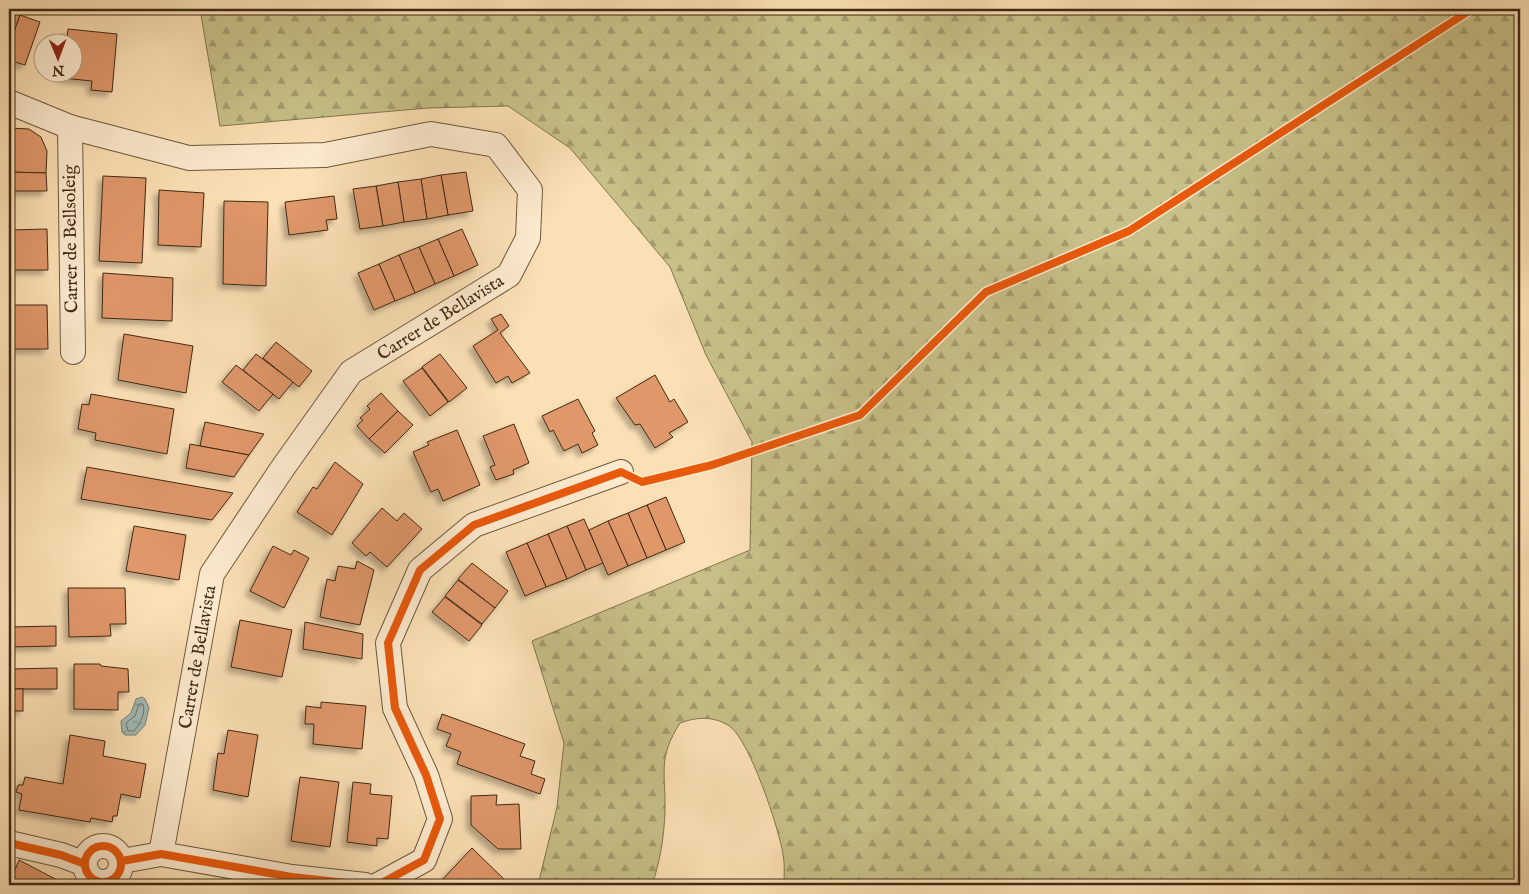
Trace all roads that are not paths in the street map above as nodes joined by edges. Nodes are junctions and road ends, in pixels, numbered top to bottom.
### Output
1 (9, 102) edge
2 (70, 127) junction
3 (73, 352) dead end
4 (620, 472) dead end
5 (9, 843) edge
6 (161, 854) junction
7 (122, 861) junction
8 (85, 864) junction
9 (105, 884) edge
10 (365, 885) edge
11 (378, 885) edge

1 - 2 street, Carrer de Bellavista
2 - 3 street, Carrer de Bellsoleig
2 - 6 street, Carrer de Bellavista
4 - 11 street
5 - 8 street
6 - 7 street
6 - 10 street
7 - 8 street
7 - 9 street
8 - 9 street

